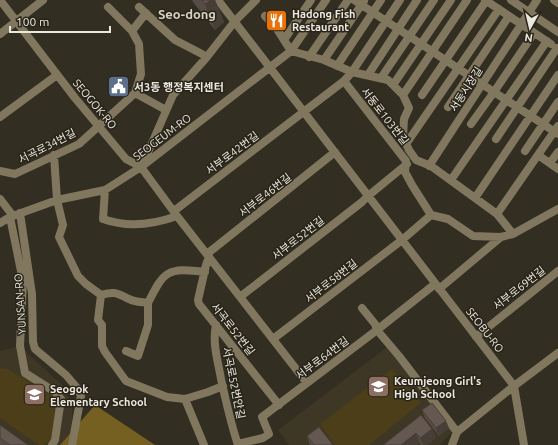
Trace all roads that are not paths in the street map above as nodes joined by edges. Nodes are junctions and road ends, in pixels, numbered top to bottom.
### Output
1 (0, 0) edge
2 (43, 0) edge
3 (218, 0) edge
4 (256, 0) edge
5 (311, 0) edge
6 (326, 0) edge
7 (348, 0) edge
8 (381, 0) edge
9 (400, 0) edge
10 (417, 0) edge
11 (434, 0) edge
12 (451, 0) edge
13 (467, 0) edge
14 (511, 0) edge
15 (537, 0) edge
16 (554, 0) edge
17 (486, 1) edge
18 (360, 2) edge
19 (558, 3) edge
20 (139, 6) dead end
21 (108, 7) dead end
22 (499, 9) junction
23 (373, 12) junction
24 (529, 12) junction
25 (146, 13) junction
26 (265, 16) dead end
27 (509, 16) junction
28 (16, 21) junction
29 (235, 21) junction
30 (386, 21) junction
31 (521, 24) junction
32 (398, 29) junction
33 (132, 31) junction
34 (558, 32) edge
35 (534, 33) junction
36 (0, 34) edge
37 (409, 36) junction
38 (284, 40) junction
39 (547, 41) junction
40 (421, 44) junction
41 (558, 49) edge
42 (291, 51) junction
43 (432, 52) junction
44 (309, 57) junction
45 (206, 58) junction
46 (324, 60) junction
47 (446, 61) junction
48 (337, 66) junction
49 (269, 68) junction
50 (457, 68) junction
51 (352, 72) junction
52 (57, 75) junction
53 (368, 75) junction
54 (558, 75) edge
55 (469, 76) junction
56 (381, 78) junction
57 (344, 81) junction
58 (483, 84) junction
59 (393, 85) junction
60 (494, 92) junction
61 (135, 93) junction
62 (403, 95) junction
63 (422, 95) dead end
64 (506, 100) junction
65 (558, 102) edge
66 (448, 107) dead end
67 (517, 107) junction
68 (166, 110) junction
69 (304, 111) junction
70 (531, 116) junction
71 (0, 117) edge
72 (470, 124) dead end
73 (543, 124) junction
74 (99, 126) junction
75 (557, 130) edge
76 (496, 139) dead end
77 (406, 144) junction
78 (525, 151) dead end
79 (335, 152) junction
80 (558, 152) edge
81 (54, 155) junction
82 (538, 155) junction
83 (416, 160) junction
84 (550, 163) junction
85 (406, 166) junction
86 (429, 166) junction
87 (141, 167) junction
88 (558, 169) edge
89 (0, 171) edge
90 (451, 180) junction
91 (105, 190) junction
92 (368, 196) junction
93 (475, 198) junction
94 (0, 199) edge
95 (58, 200) junction
96 (558, 210) edge
97 (175, 214) junction
98 (432, 214) junction
99 (497, 214) junction
100 (14, 215) junction
101 (0, 223) edge
102 (513, 234) junction
103 (502, 237) junction
104 (402, 240) junction
105 (208, 256) junction
106 (558, 271) edge
107 (205, 272) junction
108 (437, 286) junction
109 (101, 295) junction
110 (240, 297) junction
111 (148, 303) junction
112 (362, 308) dead end
113 (216, 325) junction
114 (377, 330) junction
115 (476, 337) junction
116 (273, 340) junction
117 (126, 351) dead end
118 (558, 353) edge
119 (307, 383) junction
120 (223, 386) junction
121 (514, 386) junction
122 (185, 399) junction
123 (279, 405) junction
124 (457, 432) junction
125 (238, 444) edge
126 (52, 445) edge
127 (72, 445) edge
128 (204, 445) edge
129 (452, 445) edge
130 (524, 445) edge

1 - 28 street, SEOGOK-RO
2 - 28 street
3 - 29 street, SEOBU-RO
4 - 29 street
5 - 38 street
6 - 42 street
7 - 44 street
8 - 23 street
9 - 30 street, 서부로42번길
10 - 32 street
11 - 37 street
12 - 40 street
13 - 43 street
14 - 24 street
15 - 24 street, 서동시장길
16 - 19 street
17 - 22 street
17 - 47 street
18 - 23 street
18 - 46 street
20 - 25 street
21 - 33 street
22 - 27 street
22 - 50 street
23 - 30 street
23 - 48 street
24 - 31 street, 서동시장길
24 - 34 street
25 - 33 street
25 - 45 street
26 - 38 street
27 - 31 street
27 - 55 street
28 - 36 street
28 - 52 street, SEOGOK-RO
29 - 45 street
29 - 49 street, SEOBU-RO
30 - 32 street
30 - 51 street, 서부로42번길
31 - 35 street
31 - 58 street, 서동시장길
32 - 37 street
32 - 53 street
33 - 61 street
35 - 39 street
35 - 60 street
37 - 40 street
37 - 56 street
38 - 42 street
39 - 41 street
39 - 64 street
40 - 43 street
40 - 59 street
41 - 67 street
42 - 44 street
42 - 49 street
43 - 47 street
43 - 62 street
44 - 46 street
45 - 68 street
46 - 48 street
47 - 50 street
47 - 63 street
48 - 51 street
49 - 69 street, SEOBU-RO
49 - 87 street, SEOGEUM-RO
50 - 55 street
50 - 77 street
51 - 53 street
51 - 57 street, 서부로42번길
52 - 71 street
52 - 74 street, SEOGOK-RO
53 - 56 street
54 - 70 street
55 - 58 street
55 - 66 street
56 - 59 street
57 - 69 street, 서부로42번길
57 - 85 street, 서동로103번길
58 - 60 street
58 - 86 street, 서동시장길
59 - 62 street
60 - 64 street
60 - 72 street
61 - 68 street
61 - 74 street, 서곡로34번길
62 - 77 street
64 - 67 street
64 - 90 street
65 - 73 street
67 - 70 street
67 - 76 street
68 - 87 street
69 - 79 street, SEOBU-RO
69 - 97 street, 서부로42번길
70 - 73 street
70 - 93 street
73 - 75 street
73 - 78 street
74 - 81 street, 서곡로34번길
74 - 87 street, SEOGOK-RO
75 - 82 street
77 - 83 street
79 - 92 street, SEOBU-RO
79 - 105 street, 서부로46번길
80 - 84 street
81 - 89 street, 서곡로34번길
81 - 95 street
82 - 84 street
82 - 99 street
83 - 85 street, 서부로52번길
83 - 86 street
84 - 88 street
85 - 92 street, 서부로52번길
85 - 98 street, 서동로103번길
86 - 90 street
87 - 91 street, SEOGEUM-RO
87 - 97 street, SEOGOK-RO
90 - 93 street
91 - 95 street, SEOGEUM-RO
91 - 97 street
92 - 104 street, SEOBU-RO
92 - 110 street, 서부로52번길
93 - 99 street
94 - 100 street
95 - 100 street, SEOGEUM-RO
95 - 109 street
96 - 102 street
97 - 105 street, SEOGOK-RO
98 - 103 street
98 - 104 street
99 - 102 street
100 - 101 street, SEOGEUM-RO
100 - 126 street
100 - 127 street, YUNSAN-RO
102 - 103 street
103 - 108 street, 서부로64번길
104 - 108 street, SEOBU-RO
104 - 116 street, 서부로58번길
105 - 107 street, 서곡로52번길
105 - 110 street, SEOGOK-RO
106 - 115 street, 서부로69번길
107 - 111 street
107 - 113 street, 서곡로52번길
108 - 114 street, 서부로64번길
108 - 115 street, SEOBU-RO
109 - 111 street
109 - 122 street
110 - 116 street, SEOGOK-RO
111 - 117 street
112 - 114 street
113 - 120 street, 서곡로52번안길
113 - 123 street, 서곡로52번길
114 - 119 street, 서부로64번길
114 - 124 street
115 - 121 street, SEOBU-RO
116 - 119 street, SEOGOK-RO
118 - 121 street
119 - 123 street, 서부로64번길
120 - 122 street
120 - 125 street, 서곡로52번안길
121 - 124 street
121 - 130 street, SEOBU-RO
122 - 128 street
123 - 125 street, 서부로64번길
124 - 129 street

